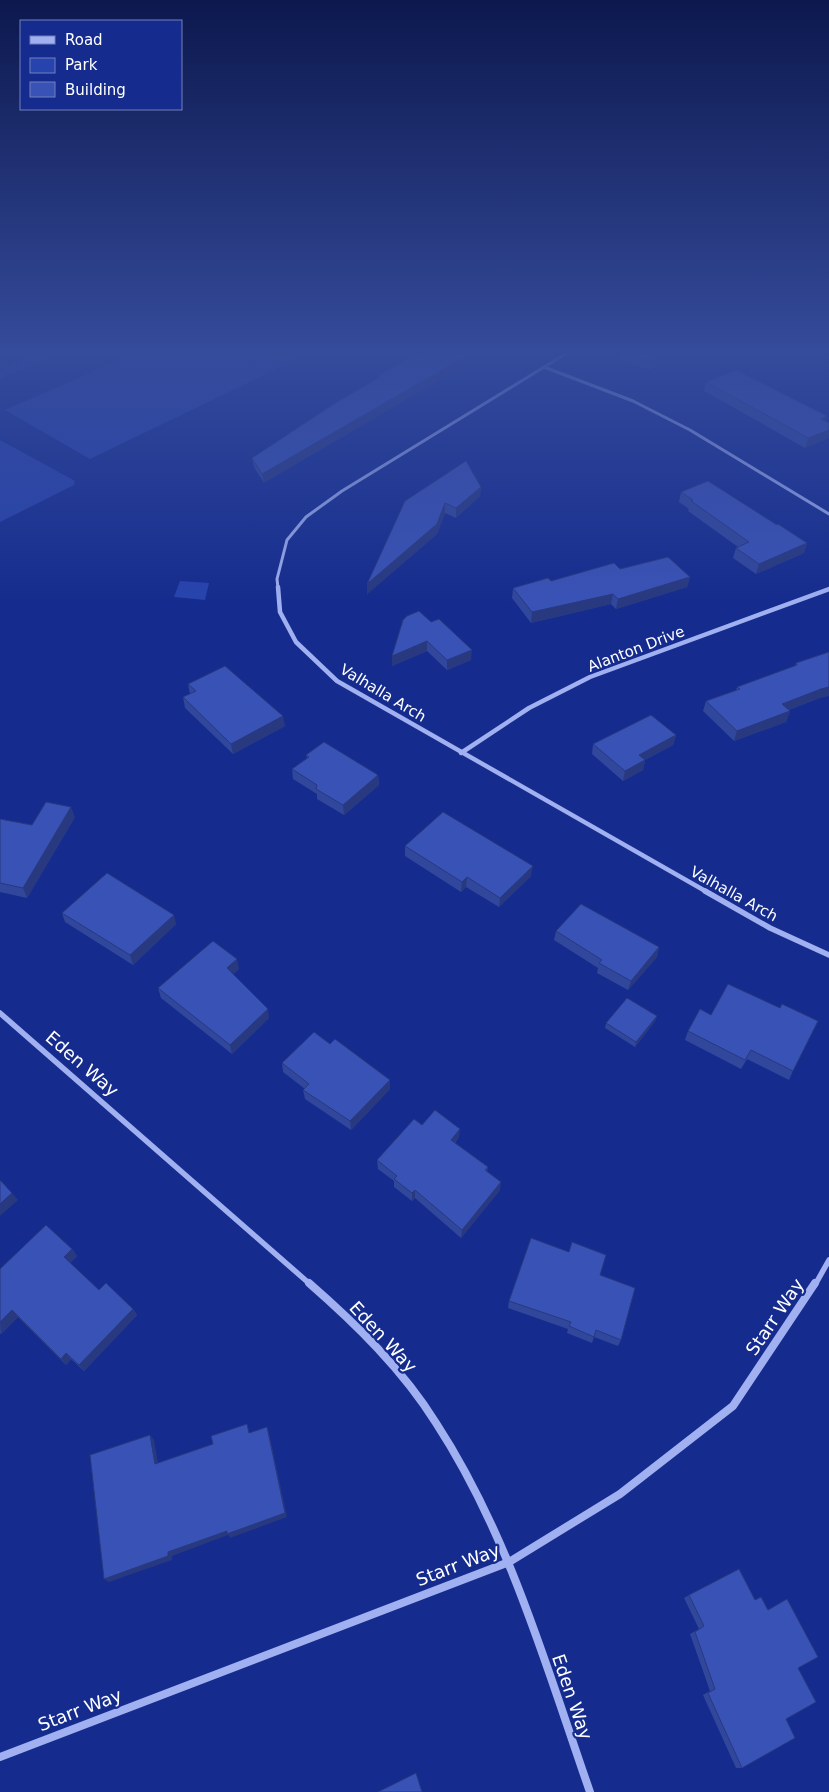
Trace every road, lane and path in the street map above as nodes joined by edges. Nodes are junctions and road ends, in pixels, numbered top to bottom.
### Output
1 (431, 437) edge
2 (701, 437) edge
3 (829, 514) edge
4 (829, 589) edge
5 (461, 753) junction
6 (829, 955) edge
7 (0, 1012) edge
8 (829, 1260) edge
9 (509, 1562) junction
10 (0, 1757) edge
11 (590, 1792) edge

1 - 5 street, Valhalla Arch
2 - 3 street
4 - 5 street, Alanton Drive
5 - 6 street, Valhalla Arch
7 - 9 street, Eden Way
8 - 9 street, Starr Way
9 - 10 street, Starr Way
9 - 11 street, Eden Way

